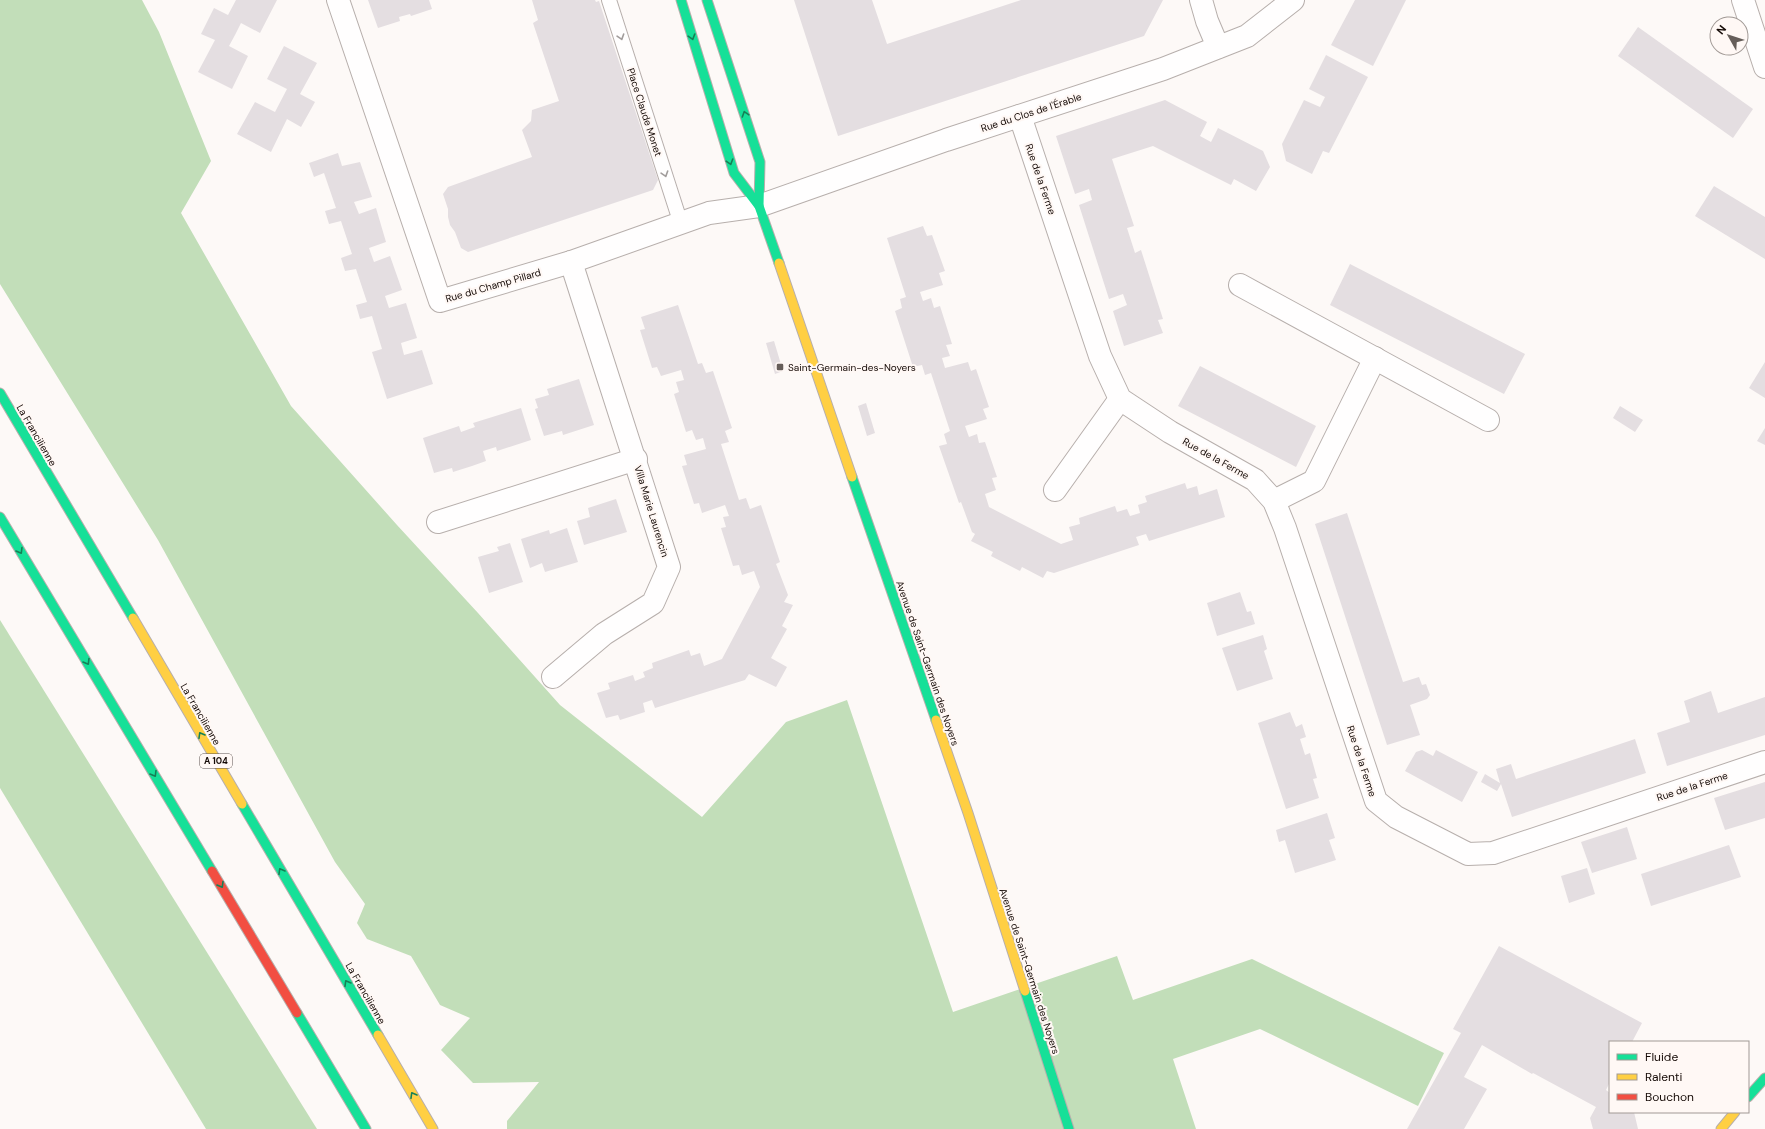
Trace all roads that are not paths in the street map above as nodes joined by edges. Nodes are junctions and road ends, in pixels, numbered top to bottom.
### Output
1 (338, 0) edge
2 (609, 0) edge
3 (681, 0) edge
4 (707, 0) edge
5 (1201, 0) edge
6 (1293, 0) edge
7 (1743, 0) edge
8 (1758, 18) edge
9 (1218, 47) junction
10 (1765, 67) edge
11 (1020, 116) junction
12 (759, 206) junction
13 (681, 224) junction
14 (571, 262) junction
15 (1240, 285) dead end
16 (1375, 358) junction
17 (0, 393) edge
18 (1120, 399) junction
19 (1488, 420) dead end
20 (636, 459) junction
21 (1055, 490) dead end
22 (1274, 501) junction
23 (0, 517) edge
24 (438, 522) dead end
25 (553, 677) dead end
26 (1765, 762) edge
27 (1765, 1078) edge
28 (1749, 1096) edge
29 (1734, 1113) edge
30 (366, 1129) edge
31 (433, 1129) edge
32 (1068, 1129) edge
33 (1721, 1129) edge

1 - 14 street, Rue du Champ Pillard
2 -> 13 lane, Place Claude Monet
3 -> 12 main road, Avenue de Saint-Germain des Noyers
12 -> 4 main road, Avenue de Saint-Germain des Noyers
5 - 9 street
6 - 9 street, Rue du Clos de l'Érable
7 - 8 street
8 - 10 street
9 - 11 street, Rue du Clos de l'Érable
11 - 12 street, Rue du Clos de l'Érable
11 - 18 street, Rue de la Ferme
12 - 13 street, Rue du Champ Pillard
12 - 32 main road, Avenue de Saint-Germain des Noyers
13 - 14 street, Rue du Champ Pillard
14 - 20 street, Villa Marie Laurencin
15 - 16 street
16 - 19 street
16 - 22 street
31 -> 17 main road, La Francilienne / A 104
18 - 21 street
18 - 22 street, Rue de la Ferme
20 - 24 street, Villa Marie Laurencin
20 - 25 street, Villa Marie Laurencin
22 - 26 street, Rue de la Ferme
23 -> 30 main road
27 - 28 main road
29 - 33 main road

